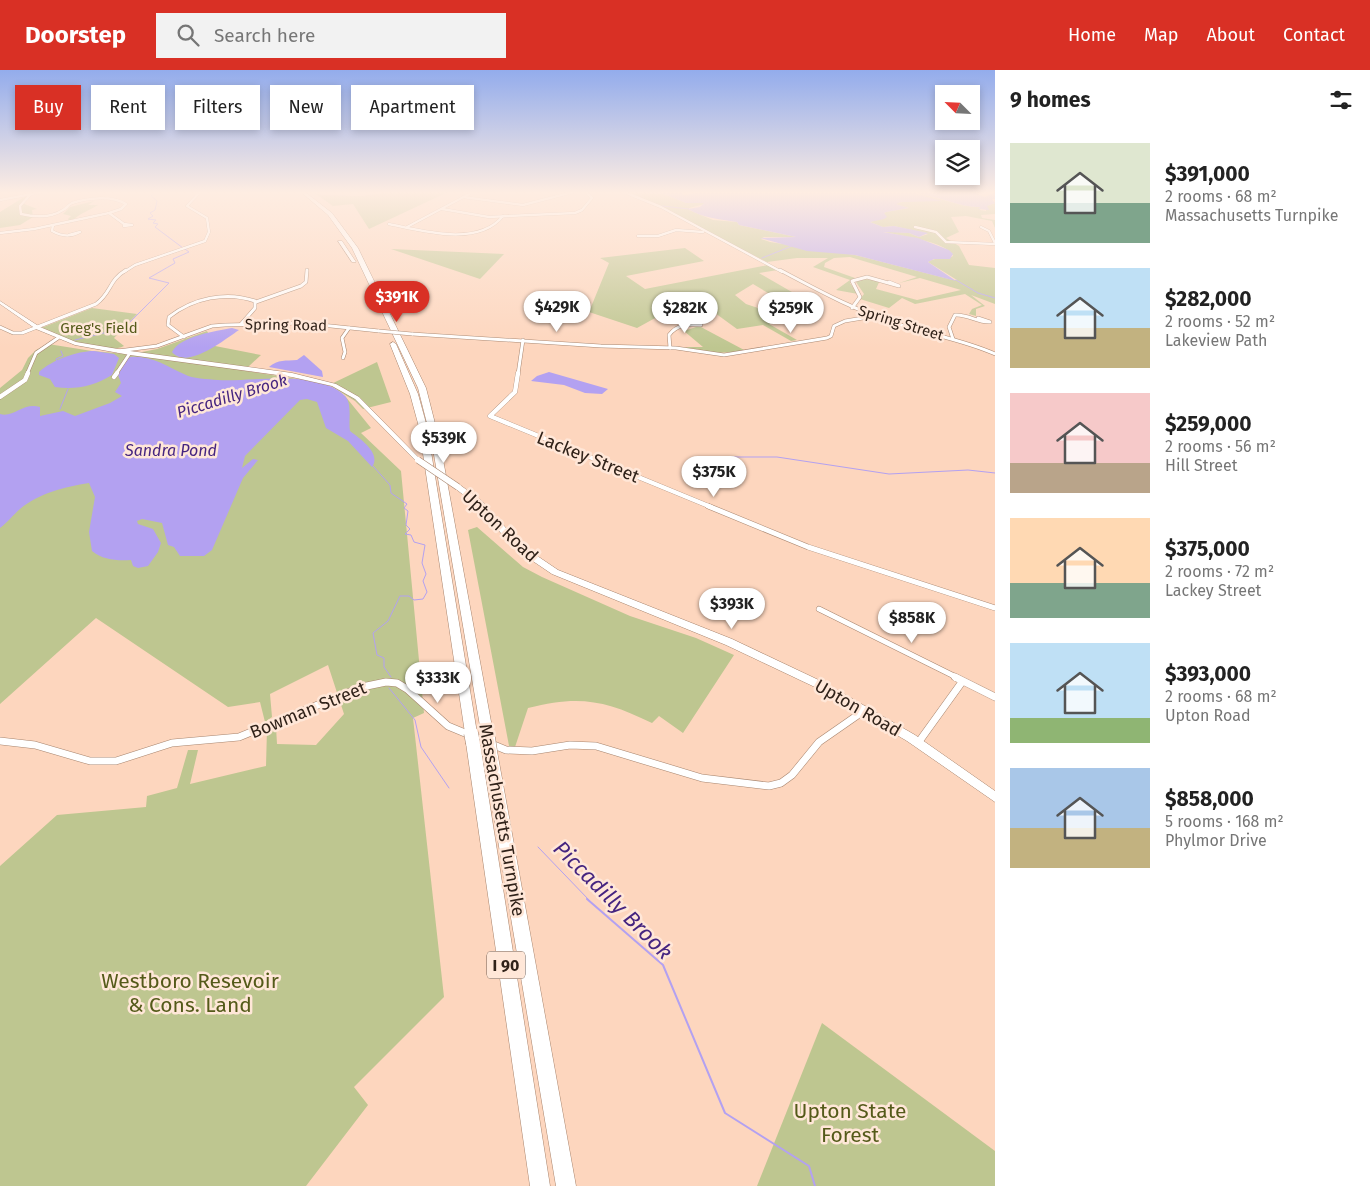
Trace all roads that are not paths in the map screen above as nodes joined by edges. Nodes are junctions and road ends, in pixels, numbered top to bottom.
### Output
1 (194, 244) edge
2 (342, 244) edge
3 (345, 244) edge
4 (353, 244) edge
5 (728, 244) edge
6 (354, 260) junction
7 (307, 270) dead end
8 (889, 282) dead end
9 (0, 302) edge
10 (256, 302) junction
11 (852, 308) junction
12 (875, 316) junction
13 (978, 318) dead end
14 (241, 324) junction
15 (701, 325) dead end
16 (0, 327) edge
17 (38, 328) junction
18 (349, 328) junction
19 (184, 337) junction
20 (58, 338) junction
21 (953, 339) junction
22 (523, 340) junction
23 (670, 348) junction
24 (115, 351) junction
25 (130, 353) junction
26 (995, 354) edge
27 (343, 358) dead end
28 (114, 377) dead end
29 (0, 397) edge
30 (458, 487) joint
31 (820, 608) dead end
32 (995, 608) edge
33 (962, 682) junction
34 (995, 697) edge
35 (865, 710) junction
36 (0, 741) edge
37 (480, 741) junction
38 (918, 743) junction
39 (995, 797) edge
40 (540, 1186) edge
41 (566, 1186) edge

1 - 17 street
2 - 6 highway
3 - 6 highway, Massachusetts Turnpike / I 90
4 - 37 highway, Massachusetts Turnpike / I 90
5 - 11 street, Spring Street
6 - 37 highway, Massachusetts Turnpike / I 90
7 - 10 street
8 - 11 street
9 - 17 main road, Upton Road
10 - 14 street
10 - 19 street
11 - 12 street, Spring Street
12 - 21 street, Spring Street
12 - 23 street, Spring Road
13 - 21 street
14 - 18 street, Spring Road
14 - 19 street, Spring Road
15 - 23 street
16 - 17 street
17 - 20 main road, Upton Road
18 - 22 street, Spring Road, bridge
18 - 27 street
19 - 24 street, Spring Road
20 - 24 main road, Upton Road
20 - 29 street
21 - 26 street, Spring Street
22 - 23 street, Spring Road
22 - 32 street, Lackey Street
24 - 25 main road, Upton Road
25 - 28 street
25 - 30 main road, Upton Road, bridge
30 - 35 main road, Upton Road
31 - 33 street
33 - 34 street
33 - 38 street
35 - 36 street, Bowman Street
35 - 38 main road, Upton Road
37 - 40 highway, Massachusetts Turnpike / I 90
37 - 41 highway, Massachusetts Turnpike / I 90
38 - 39 main road, Upton Road

